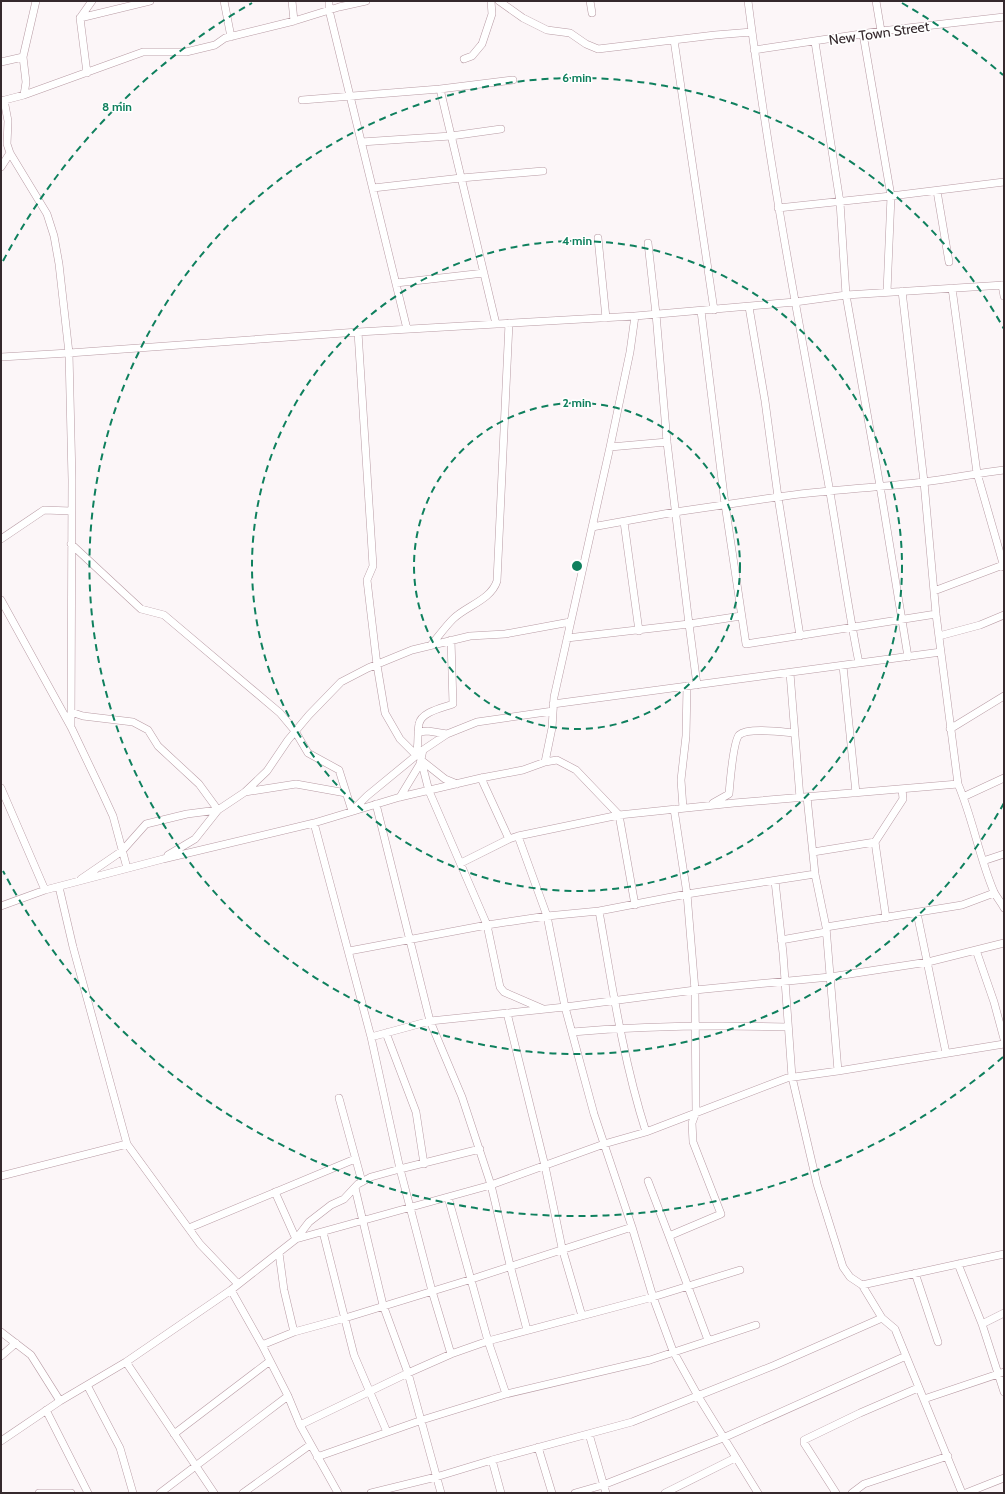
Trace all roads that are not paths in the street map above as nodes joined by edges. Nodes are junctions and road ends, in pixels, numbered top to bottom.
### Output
1 (36, 1) edge
2 (92, 1) edge
3 (150, 1) edge
4 (224, 1) edge
5 (292, 1) edge
6 (330, 1) edge
7 (366, 1) edge
8 (491, 1) edge
9 (499, 1) edge
10 (590, 1) edge
11 (748, 1) edge
12 (876, 1) edge
13 (329, 10) junction
14 (592, 13) dead end
15 (1004, 17) edge
16 (80, 18) junction
17 (294, 21) junction
18 (881, 31) junction
19 (752, 32) junction
20 (862, 34) junction
21 (231, 37) junction
22 (674, 40) junction
23 (815, 42) junction
24 (754, 50) junction
25 (23, 57) junction
26 (464, 59) dead end
27 (1, 62) edge
28 (87, 72) junction
29 (512, 80) dead end
30 (440, 89) junction
31 (24, 95) junction
32 (350, 96) junction
33 (2, 100) edge
34 (302, 100) dead end
35 (501, 129) dead end
36 (451, 136) junction
37 (361, 142) junction
38 (10, 153) junction
39 (1, 167) edge
40 (543, 170) dead end
41 (461, 178) junction
42 (1004, 182) edge
43 (372, 188) junction
44 (937, 191) junction
45 (891, 196) junction
46 (840, 202) junction
47 (778, 208) junction
48 (598, 238) dead end
49 (648, 243) dead end
50 (949, 262) dead end
51 (484, 273) junction
52 (396, 283) junction
53 (1003, 285) edge
54 (952, 288) junction
55 (902, 291) junction
56 (887, 292) junction
57 (846, 295) junction
58 (1004, 296) edge
59 (795, 302) junction
60 (750, 307) junction
61 (714, 310) junction
62 (701, 311) junction
63 (656, 314) junction
64 (635, 316) junction
65 (606, 318) junction
66 (509, 323) junction
67 (496, 324) junction
68 (407, 329) junction
69 (358, 332) junction
70 (69, 353) junction
71 (1, 357) edge
72 (667, 442) junction
73 (610, 447) junction
74 (1004, 470) edge
75 (977, 473) junction
76 (924, 482) junction
77 (880, 486) junction
78 (830, 491) junction
79 (778, 497) junction
80 (725, 504) junction
81 (71, 511) junction
82 (675, 512) junction
83 (624, 522) junction
84 (592, 527) junction
85 (1, 539) edge
86 (71, 544) junction
87 (1004, 566) edge
88 (934, 591) junction
89 (1, 600) edge
90 (936, 614) junction
91 (1004, 615) edge
92 (741, 616) junction
93 (902, 620) junction
94 (570, 622) junction
95 (689, 624) junction
96 (852, 628) junction
97 (639, 631) junction
98 (800, 636) junction
99 (939, 636) junction
100 (567, 638) junction
101 (450, 640) junction
102 (431, 645) junction
103 (941, 652) junction
104 (908, 657) junction
105 (859, 663) junction
106 (377, 665) junction
107 (843, 666) junction
108 (790, 672) junction
109 (697, 685) junction
110 (687, 686) junction
111 (1004, 696) edge
112 (553, 708) junction
113 (71, 712) junction
114 (70, 727) junction
115 (950, 729) junction
116 (295, 731) junction
117 (418, 732) junction
118 (795, 733) junction
119 (447, 734) junction
120 (419, 758) junction
121 (545, 762) junction
122 (481, 778) junction
123 (1004, 778) edge
124 (456, 784) junction
125 (958, 784) junction
126 (1, 788) edge
127 (902, 789) junction
128 (429, 791) junction
129 (245, 792) junction
130 (346, 793) junction
131 (856, 793) junction
132 (400, 797) junction
133 (963, 797) junction
134 (803, 798) junction
135 (376, 804) junction
136 (710, 805) junction
137 (683, 808) junction
138 (674, 809) junction
139 (218, 810) junction
140 (352, 811) junction
141 (619, 815) junction
142 (314, 823) junction
143 (518, 836) junction
144 (509, 839) junction
145 (875, 842) junction
146 (122, 851) junction
147 (813, 852) junction
148 (1004, 854) edge
149 (163, 859) junction
150 (984, 861) junction
151 (461, 863) junction
152 (127, 868) junction
153 (815, 874) junction
154 (775, 881) junction
155 (76, 882) junction
156 (59, 887) junction
157 (45, 890) junction
158 (994, 893) junction
159 (687, 894) junction
160 (635, 905) junction
161 (1, 906) edge
162 (1004, 907) edge
163 (599, 911) junction
164 (917, 913) junction
165 (548, 916) junction
166 (886, 918) junction
167 (487, 925) junction
168 (826, 930) junction
169 (409, 939) junction
170 (781, 940) junction
171 (1004, 943) edge
172 (976, 950) junction
173 (349, 951) junction
174 (928, 962) junction
175 (830, 977) junction
176 (784, 980) junction
177 (695, 990) junction
178 (615, 1001) junction
179 (565, 1007) junction
180 (544, 1009) junction
181 (507, 1013) junction
182 (430, 1021) junction
183 (696, 1027) junction
184 (788, 1027) junction
185 (620, 1028) junction
186 (572, 1032) junction
187 (386, 1033) junction
188 (372, 1037) junction
189 (1004, 1038) edge
190 (1004, 1044) edge
191 (946, 1053) junction
192 (838, 1071) junction
193 (792, 1077) junction
194 (339, 1098) dead end
195 (696, 1112) junction
196 (646, 1132) junction
197 (126, 1144) junction
198 (604, 1144) junction
199 (480, 1149) junction
200 (355, 1159) junction
201 (424, 1164) junction
202 (544, 1166) junction
203 (400, 1169) junction
204 (1, 1176) edge
205 (648, 1181) dead end
206 (362, 1182) junction
207 (491, 1184) junction
208 (355, 1188) junction
209 (275, 1192) junction
210 (448, 1197) junction
211 (410, 1208) junction
212 (363, 1221) junction
213 (632, 1227) junction
214 (189, 1228) junction
215 (323, 1232) junction
216 (669, 1236) junction
217 (296, 1239) junction
218 (562, 1248) junction
219 (279, 1253) junction
220 (1004, 1254) edge
221 (958, 1264) junction
222 (510, 1265) junction
223 (740, 1270) dead end
224 (915, 1273) junction
225 (472, 1279) junction
226 (238, 1284) junction
227 (862, 1285) junction
228 (688, 1286) junction
229 (231, 1290) junction
230 (432, 1291) junction
231 (653, 1297) junction
232 (383, 1306) junction
233 (1004, 1313) edge
234 (582, 1316) junction
235 (345, 1318) junction
236 (882, 1318) junction
237 (982, 1324) junction
238 (756, 1325) dead end
239 (527, 1330) junction
240 (1, 1332) edge
241 (294, 1332) junction
242 (708, 1340) junction
243 (488, 1341) junction
244 (938, 1342) dead end
245 (16, 1343) junction
246 (262, 1345) junction
247 (674, 1351) junction
248 (451, 1354) junction
249 (1, 1356) edge
250 (906, 1356) junction
251 (270, 1361) junction
252 (126, 1362) junction
253 (408, 1373) junction
254 (1001, 1373) edge
255 (87, 1385) junction
256 (918, 1388) junction
257 (369, 1392) junction
258 (1004, 1392) edge
259 (506, 1394) junction
260 (288, 1396) junction
261 (698, 1396) junction
262 (924, 1399) junction
263 (60, 1401) junction
264 (46, 1410) junction
265 (422, 1420) junction
266 (300, 1425) junction
267 (387, 1432) junction
268 (174, 1434) junction
269 (589, 1434) junction
270 (723, 1438) junction
271 (1, 1441) edge
272 (310, 1445) junction
273 (538, 1447) junction
274 (948, 1456) junction
275 (317, 1457) junction
276 (736, 1458) junction
277 (492, 1460) junction
278 (196, 1466) junction
279 (436, 1477) junction
280 (1004, 1478) edge
281 (603, 1485) junction
282 (39, 1493) edge
283 (71, 1493) edge
284 (88, 1493) edge
285 (133, 1493) edge
286 (160, 1493) edge
287 (214, 1493) edge
288 (243, 1493) edge
289 (338, 1493) edge
290 (371, 1493) edge
291 (441, 1493) edge
292 (501, 1493) edge
293 (552, 1493) edge
294 (575, 1493) edge
295 (606, 1493) edge
296 (665, 1493) edge
297 (758, 1493) edge
298 (836, 1493) edge
299 (852, 1493) edge
300 (962, 1493) edge
301 (966, 1493) edge

1 - 25 street
2 - 16 street
3 - 16 street
4 - 21 street
5 - 17 street
6 - 13 street
7 - 13 street
8 - 26 street
9 - 22 street
10 - 14 street
11 - 19 street
12 - 18 street
13 - 17 street
13 - 32 street
15 - 18 street, New Town Street
16 - 28 street
17 - 21 street
18 - 20 street, New Town Street
19 - 22 street
19 - 24 street
20 - 23 street, New Town Street
20 - 45 street
21 - 28 street
22 - 61 street
23 - 24 street, New Town Street
23 - 46 street
24 - 47 street
25 - 27 street
25 - 31 street
28 - 31 street
29 - 30 street
30 - 32 street
30 - 36 street
31 - 33 street
32 - 34 street
32 - 37 street
33 - 38 street
35 - 36 street
36 - 37 street
36 - 41 street
37 - 43 street
38 - 39 street
38 - 70 street
40 - 41 street
41 - 43 street
41 - 51 street
42 - 44 street
43 - 52 street
44 - 45 street
44 - 50 street
45 - 46 street
45 - 56 street
46 - 47 street
46 - 57 street
47 - 59 street
48 - 65 street
49 - 63 street
51 - 52 street
51 - 67 street
52 - 68 street
53 - 54 street
53 - 58 street
54 - 55 street
54 - 75 street
55 - 56 street
55 - 76 street
56 - 57 street
57 - 59 street
57 - 77 street
59 - 60 street
59 - 78 street
60 - 61 street
60 - 79 street
61 - 62 street
62 - 63 street
62 - 80 street
63 - 64 street
63 - 72 street
64 - 65 street
64 - 73 street
65 - 66 street
66 - 67 street
66 - 102 street
67 - 68 street
68 - 69 street
69 - 70 street
69 - 106 street
70 - 71 street
70 - 81 street
72 - 73 street
72 - 82 street
73 - 84 street
74 - 75 street
75 - 76 street
75 - 87 street
76 - 77 street
76 - 88 street
77 - 78 street
77 - 93 street
78 - 79 street
78 - 96 street
79 - 80 street
79 - 98 street
80 - 82 street
80 - 92 street
81 - 85 street
81 - 86 street
82 - 83 street
82 - 95 street
83 - 84 street
83 - 97 street
84 - 94 street
86 - 113 street
86 - 116 street
87 - 88 street
88 - 90 street
89 - 114 street
90 - 93 street
90 - 99 street
91 - 99 street
92 - 95 street
92 - 98 street
93 - 96 street
93 - 104 street
94 - 100 street
94 - 101 street
95 - 97 street
95 - 109 street
96 - 98 street
96 - 105 street
97 - 100 street
99 - 103 street
100 - 112 street
101 - 102 street
101 - 117 street
102 - 106 street
103 - 104 street
103 - 115 street
104 - 105 street
105 - 107 street
106 - 116 street
106 - 120 street
107 - 108 street
107 - 131 street
108 - 109 street
108 - 118 street
109 - 110 street
110 - 112 street
110 - 137 street
111 - 115 street
112 - 119 street
112 - 121 street
113 - 114 street
113 - 139 street
114 - 146 street
115 - 125 street
116 - 129 street
116 - 130 street
117 - 119 street
117 - 120 street
118 - 134 street
118 - 136 street
119 - 120 street
120 - 124 street
120 - 128 street
120 - 132 street
120 - 140 street
121 - 122 street
121 - 141 street
122 - 124 street
122 - 144 street
123 - 133 street
124 - 128 street
125 - 127 street
125 - 133 street
126 - 157 street
127 - 131 street
127 - 145 street
128 - 132 street
128 - 151 street
129 - 130 street
129 - 139 street
130 - 140 street
131 - 134 street
132 - 135 street
133 - 150 street
134 - 136 street
134 - 147 street
135 - 140 street
135 - 169 street
136 - 137 street
137 - 138 street
138 - 141 street
138 - 159 street
139 - 146 street
139 - 149 street
140 - 142 street
141 - 143 street
141 - 160 street
142 - 149 street
142 - 173 street
143 - 144 street
143 - 165 street
144 - 151 street
145 - 147 street
145 - 166 street
146 - 152 street
146 - 155 street
147 - 153 street
148 - 150 street
149 - 152 street
150 - 158 street
151 - 167 street
152 - 155 street
153 - 154 street
153 - 168 street
154 - 159 street
154 - 170 street
155 - 156 street
156 - 157 street
156 - 197 street
157 - 161 street
158 - 162 street
158 - 164 street
159 - 160 street
159 - 177 street
160 - 163 street
163 - 165 street
163 - 178 street
164 - 166 street
164 - 174 street
165 - 167 street
165 - 179 street
166 - 168 street
167 - 169 street
167 - 180 street
168 - 170 street
168 - 175 street
169 - 173 street
169 - 182 street
170 - 176 street
171 - 172 street
172 - 174 street
172 - 189 street
173 - 188 street
174 - 175 street
174 - 191 street
175 - 176 street
175 - 192 street
176 - 177 street
176 - 184 street
177 - 178 street
177 - 183 street
178 - 179 street
178 - 185 street
179 - 180 street
179 - 186 street
180 - 181 street
181 - 182 street
181 - 202 street
182 - 187 street
182 - 199 street
183 - 184 street
183 - 185 street
183 - 195 street
184 - 193 street
185 - 186 street
185 - 196 street
186 - 198 street
187 - 188 street
187 - 201 street
188 - 203 street
190 - 191 street
191 - 192 street
192 - 193 street
193 - 195 street
193 - 227 street
194 - 200 street
195 - 196 street
195 - 216 street
196 - 198 street
197 - 204 street
197 - 214 street
198 - 202 street
198 - 213 street
199 - 201 street
199 - 207 street
200 - 206 street
200 - 209 street
201 - 203 street
202 - 207 street
202 - 218 street
203 - 206 street
203 - 211 street
205 - 216 street
206 - 208 street
207 - 210 street
207 - 222 street
208 - 212 street
208 - 217 street
209 - 214 street
209 - 217 street
210 - 211 street
210 - 225 street
211 - 212 street
211 - 230 street
212 - 215 street
212 - 232 street
213 - 218 street
213 - 231 street
214 - 226 street
215 - 217 street
215 - 235 street
216 - 228 street
217 - 219 street
218 - 222 street
218 - 234 street
219 - 226 street
219 - 241 street
220 - 221 street
221 - 224 street
221 - 237 street
222 - 225 street
222 - 239 street
223 - 228 street
224 - 227 street
224 - 244 street
225 - 230 street
225 - 243 street
226 - 229 street
227 - 236 street
228 - 231 street
228 - 242 street
229 - 246 street
229 - 252 street
230 - 232 street
230 - 248 street
231 - 234 street
231 - 247 street
232 - 235 street
232 - 253 street
233 - 237 street
234 - 239 street
235 - 241 street
235 - 257 street
236 - 250 street
236 - 261 street
237 - 254 street
238 - 242 street
239 - 243 street
240 - 245 street
241 - 246 street
242 - 247 street
243 - 248 street
243 - 259 street
245 - 249 street
245 - 263 street
246 - 251 street
247 - 259 street
247 - 261 street
248 - 253 street
250 - 256 street
250 - 270 street
251 - 260 street
251 - 268 street
252 - 255 street
252 - 268 street
253 - 257 street
253 - 265 street
254 - 258 street
254 - 262 street
255 - 263 street
255 - 285 street
256 - 262 street
256 - 298 street
257 - 266 street
257 - 267 street
259 - 265 street
260 - 266 street
260 - 278 street
261 - 269 street
261 - 270 street
262 - 274 street
263 - 264 street
264 - 271 street
264 - 284 street
265 - 267 street
265 - 279 street
266 - 272 street
267 - 275 street
268 - 278 street
269 - 273 street
269 - 281 street
270 - 276 street
270 - 281 street
272 - 275 street
272 - 288 street
273 - 277 street
273 - 293 street
274 - 299 street
274 - 300 street
275 - 289 street
276 - 296 street
276 - 297 street
277 - 279 street
277 - 292 street
278 - 286 street
278 - 287 street
279 - 290 street
279 - 291 street
280 - 301 street
281 - 294 street
281 - 295 street
282 - 283 street

